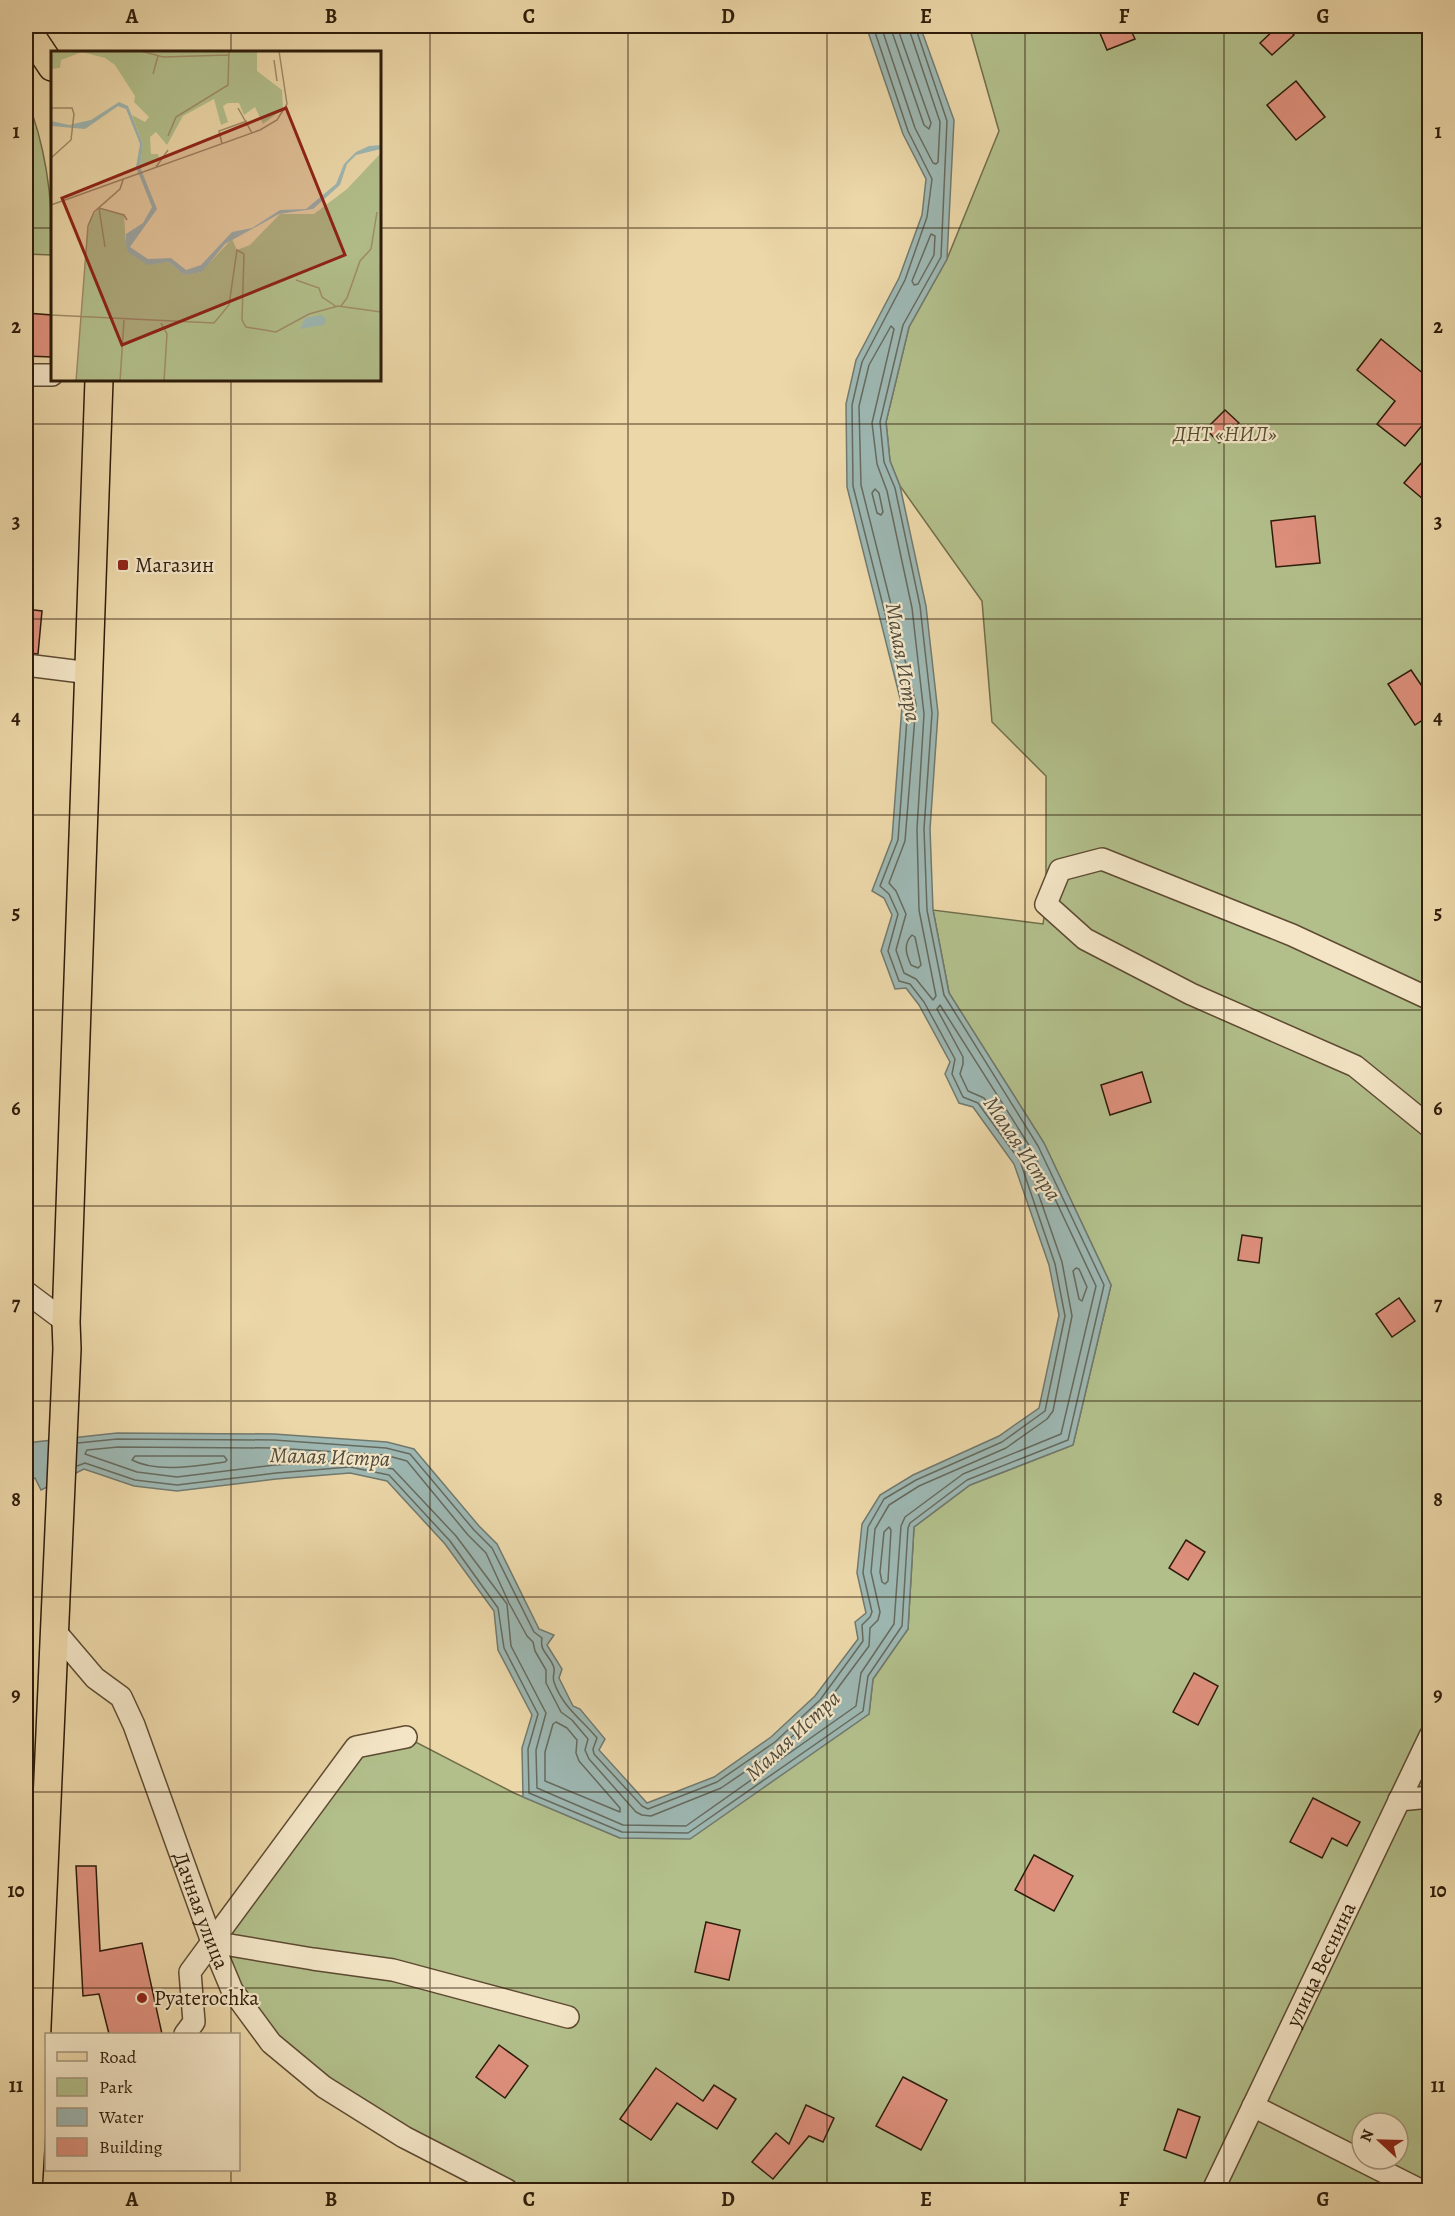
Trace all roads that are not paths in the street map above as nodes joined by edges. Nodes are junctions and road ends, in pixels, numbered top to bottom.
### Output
1 (26, 28) edge
2 (51, 66) edge
3 (26, 375) edge
4 (51, 375) edge
5 (99, 381) edge
6 (26, 665) edge
7 (90, 673) junction
8 (1430, 999) edge
9 (1430, 1127) edge
10 (26, 1292) edge
11 (66, 1322) junction
12 (56, 1631) junction
13 (1430, 1736) edge
14 (406, 1737) dead end
15 (1430, 1797) edge
16 (1399, 1800) junction
17 (212, 1942) junction
18 (568, 2017) dead end
19 (186, 2033) edge
20 (1253, 2106) junction
21 (28, 2190) edge
22 (507, 2190) edge
23 (1213, 2190) edge
24 (1420, 2190) edge

1 - 2 main road
3 - 4 street
5 - 7 main road
6 - 7 street
7 - 11 main road
8 - 9 street
10 - 11 street
11 - 12 main road
12 - 17 street, Дачная улица
12 - 21 main road
13 - 16 street, улица Веснина
14 - 17 street
15 - 16 street
16 - 20 street, улица Веснина
17 - 18 street
17 - 19 street
17 - 22 street, Дачная улица
20 - 23 street, улица Веснина
20 - 24 street

